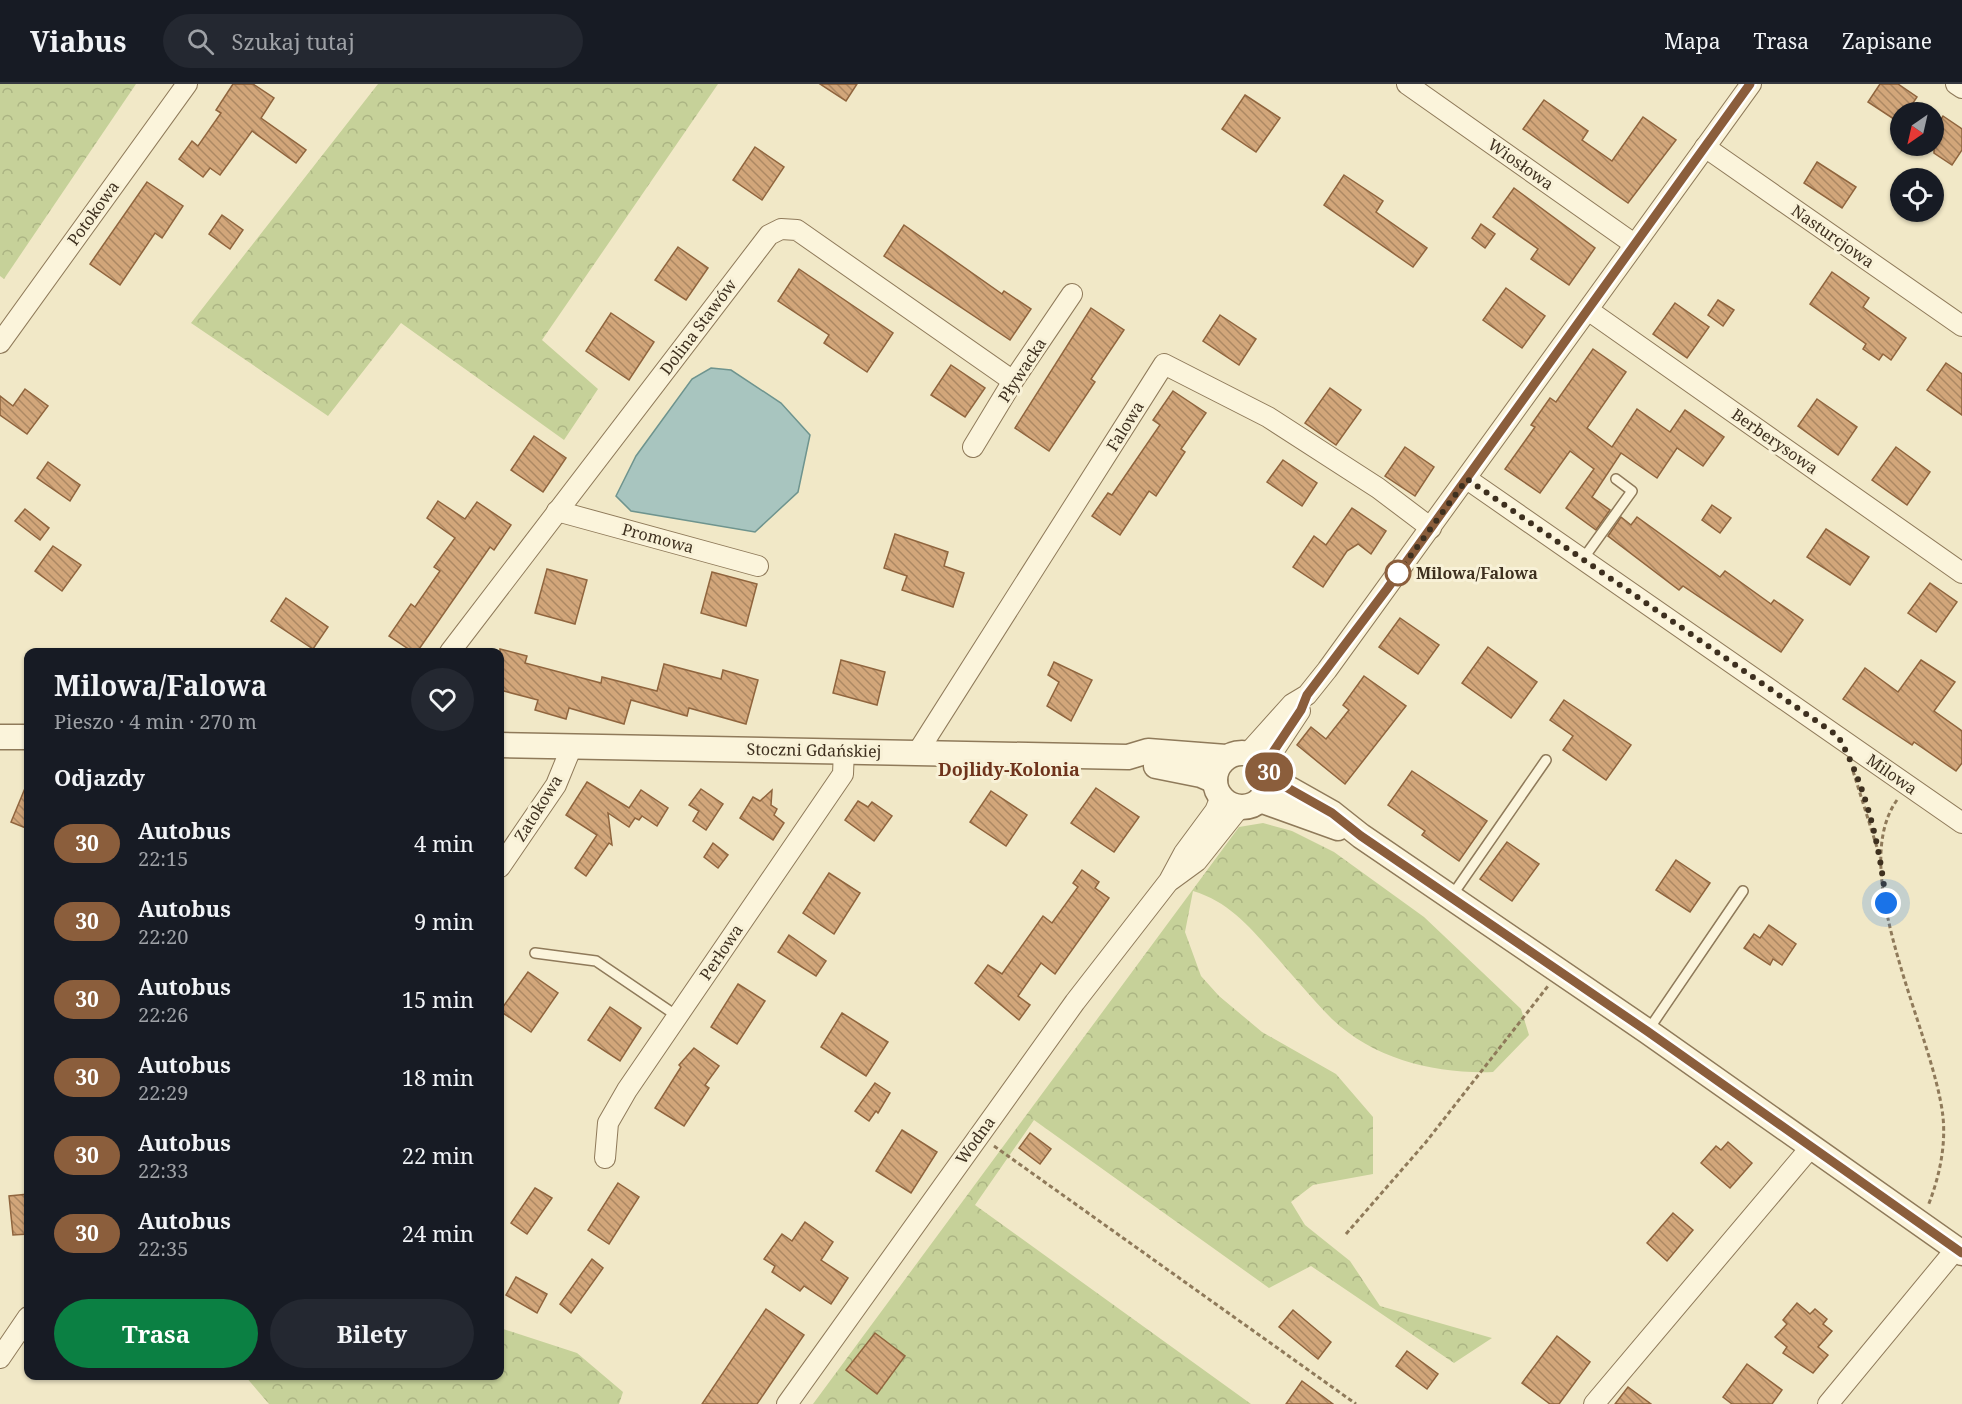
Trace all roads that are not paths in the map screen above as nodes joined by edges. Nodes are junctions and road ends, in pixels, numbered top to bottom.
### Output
1 (186, 84) edge
2 (1407, 84) edge
3 (1750, 84) edge
4 (1956, 84) edge
5 (1962, 88) edge
6 (1705, 147) junction
7 (1634, 244) junction
8 (1072, 294) dead end
9 (1588, 310) junction
10 (1962, 326) edge
11 (0, 343) edge
12 (1014, 381) junction
13 (973, 447) dead end
14 (1467, 479) junction
15 (1616, 479) dead end
16 (557, 511) junction
17 (1431, 528) junction
18 (1583, 559) junction
19 (759, 566) dead end
20 (1962, 573) edge
21 (453, 648) edge
22 (0, 737) edge
23 (24, 737) edge
24 (504, 745) edge
25 (572, 746) junction
26 (844, 750) junction
27 (917, 753) junction
28 (1128, 757) junction
29 (1546, 760) dead end
30 (1252, 763) junction
31 (1234, 796) junction
32 (1962, 823) edge
33 (1361, 836) junction
34 (504, 861) edge
35 (1743, 891) dead end
36 (1451, 897) junction
37 (535, 953) dead end
38 (677, 1016) junction
39 (1647, 1031) junction
40 (1811, 1147) junction
41 (605, 1158) dead end
42 (1959, 1251) edge
43 (24, 1323) edge
44 (0, 1358) edge
45 (787, 1404) edge
46 (1594, 1404) edge
47 (1828, 1404) edge

1 - 11 street, Potokowa
2 - 7 street, Wiosłowa
3 - 6 street
4 - 5 street
6 - 7 street
6 - 10 street, Nasturcjowa
7 - 9 street
8 - 12 street, Pływacka
9 - 14 street
9 - 20 street, Berberysowa
12 - 13 street, Pływacka
12 - 16 street, Dolina Stawów
14 - 17 street
14 - 18 street, Milowa
15 - 18 lane
16 - 19 street, Promowa
16 - 21 street, Dolina Stawów
17 - 27 street, Falowa
17 - 30 street
18 - 32 street, Milowa
22 - 23 street
24 - 25 street, Stoczni Gdańskiej
25 - 26 street, Stoczni Gdańskiej
25 - 34 street, Zatokowa
26 - 27 street, Stoczni Gdańskiej
26 - 38 street, Perłowa
27 - 28 street, Stoczni Gdańskiej
28 - 30 street, Stoczni Gdańskiej
28 - 31 street, Stoczni Gdańskiej
29 - 36 lane
30 - 31 street
30 - 31 street
30 - 33 street, Stoczni Gdańskiej
31 - 33 street, Stoczni Gdańskiej
31 - 45 street, Wodna
33 - 36 street, Stoczni Gdańskiej
35 - 39 lane
36 - 39 street, Stoczni Gdańskiej
37 - 38 lane
38 - 41 street, Perłowa
39 - 40 street, Stoczni Gdańskiej
40 - 42 street, Stoczni Gdańskiej
40 - 46 street
42 - 47 street
43 - 44 street

